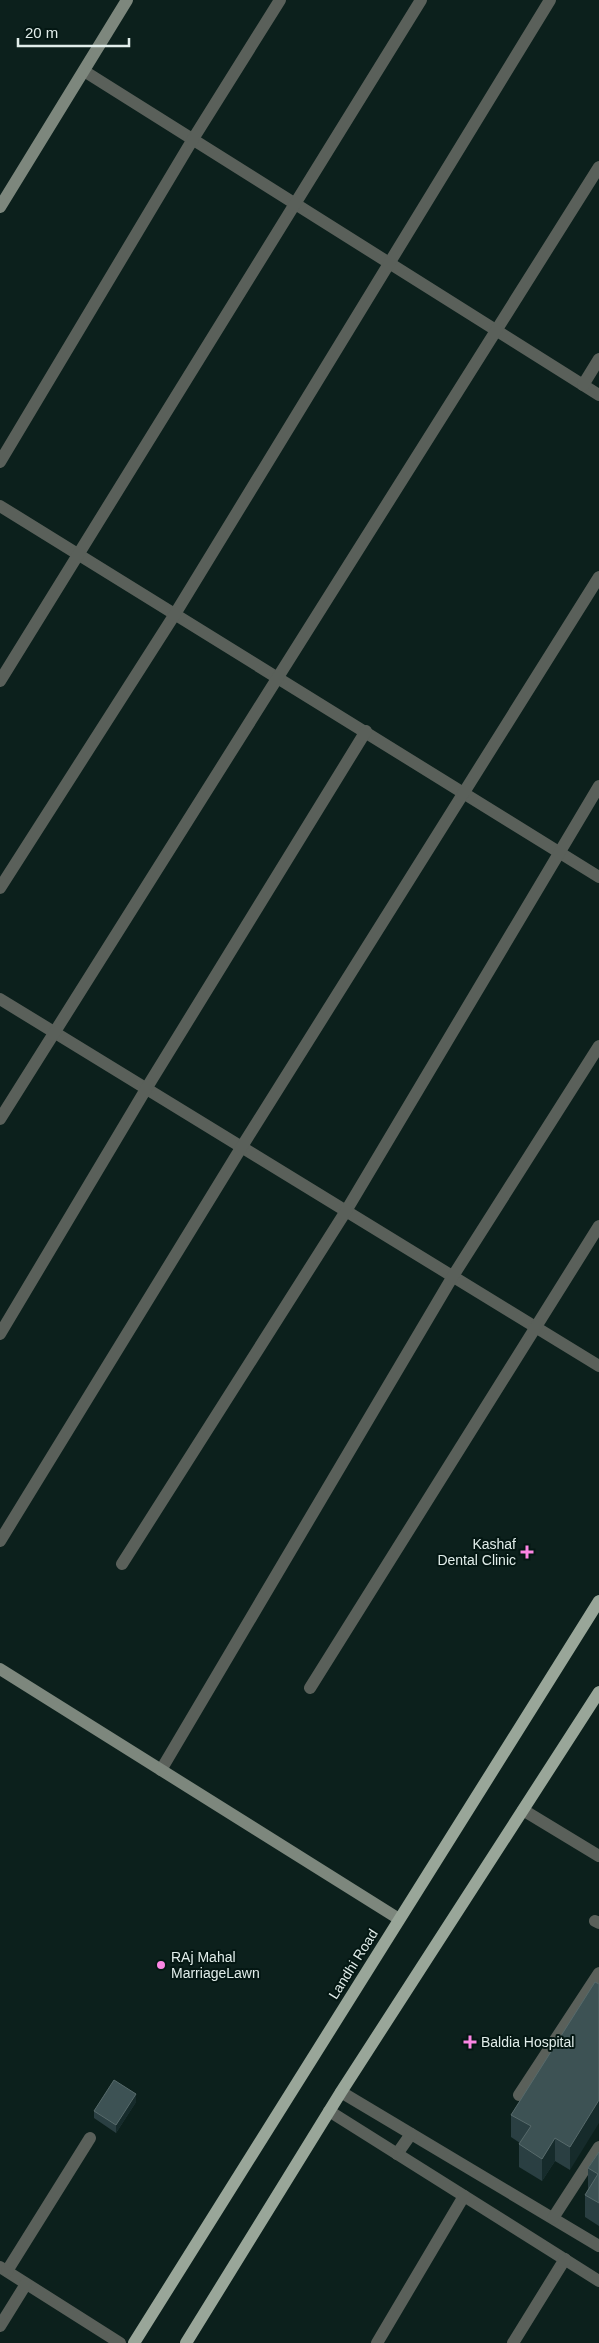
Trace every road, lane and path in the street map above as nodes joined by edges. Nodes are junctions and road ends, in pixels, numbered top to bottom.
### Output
1 (127, 0) edge
2 (280, 0) edge
3 (421, 0) edge
4 (550, 0) edge
5 (84, 71) junction
6 (193, 139) junction
7 (599, 167) edge
8 (295, 204) junction
9 (0, 207) edge
10 (389, 262) junction
11 (496, 330) junction
12 (599, 358) edge
13 (583, 385) junction
14 (599, 395) edge
15 (0, 462) edge
16 (0, 506) edge
17 (78, 554) junction
18 (599, 578) edge
19 (175, 614) junction
20 (278, 677) junction
21 (0, 681) edge
22 (366, 731) junction
23 (599, 786) edge
24 (464, 792) junction
25 (558, 852) junction
26 (599, 877) edge
27 (0, 888) edge
28 (0, 999) edge
29 (54, 1033) junction
30 (599, 1046) edge
31 (146, 1089) junction
32 (0, 1119) edge
33 (241, 1148) junction
34 (346, 1211) junction
35 (599, 1226) edge
36 (454, 1276) junction
37 (537, 1327) junction
38 (0, 1334) edge
39 (599, 1366) edge
40 (0, 1541) edge
41 (122, 1564) dead end
42 (599, 1601) edge
43 (0, 1669) edge
44 (310, 1688) dead end
45 (599, 1692) edge
46 (161, 1770) junction
47 (523, 1810) junction
48 (599, 1856) edge
49 (399, 1919) junction
50 (599, 1973) edge
51 (341, 2092) junction
52 (519, 2095) dead end
53 (329, 2111) junction
54 (411, 2134) junction
55 (90, 2138) dead end
56 (599, 2147) edge
57 (397, 2154) junction
58 (464, 2196) junction
59 (553, 2218) junction
60 (599, 2246) edge
61 (564, 2259) junction
62 (3, 2269) edge
63 (599, 2281) edge
64 (26, 2284) junction
65 (0, 2326) edge
66 (120, 2343) edge
67 (134, 2343) edge
68 (186, 2343) edge
69 (377, 2343) edge
70 (513, 2343) edge

1 - 5 street
2 - 6 street
3 - 8 street
4 - 10 street
5 - 6 street
5 - 9 street
6 - 8 street
6 - 15 street
7 - 11 street
8 - 10 street
8 - 17 street
10 - 11 street
10 - 19 street
11 - 13 street
11 - 20 street
12 - 13 street
13 - 14 street
16 - 17 street
17 - 19 street
17 - 21 street
18 - 24 street
19 - 20 street
19 - 27 street
20 - 22 street
20 - 29 street
22 - 24 street
22 - 31 street
23 - 25 street
24 - 25 street
24 - 33 street
25 - 26 street
25 - 34 street
28 - 29 street
29 - 31 street
29 - 32 street
30 - 36 street
31 - 33 street
31 - 38 street
33 - 34 street
33 - 40 street
34 - 36 street
34 - 41 street
35 - 37 street
36 - 37 street
36 - 46 street
37 - 39 street
37 - 44 street
42 - 49 main road, Landhi Road
43 - 46 street
45 - 47 main road
46 - 49 street
47 - 48 street
47 - 51 main road
49 - 67 main road, Landhi Road
50 - 52 street
51 - 53 main road
51 - 54 street
53 - 57 street
53 - 68 main road
54 - 57 street
54 - 59 street
55 - 62 street
56 - 59 street
57 - 58 street
58 - 61 street
58 - 69 street
59 - 60 street
61 - 63 street
61 - 70 street
62 - 64 street
64 - 65 street
64 - 66 street

